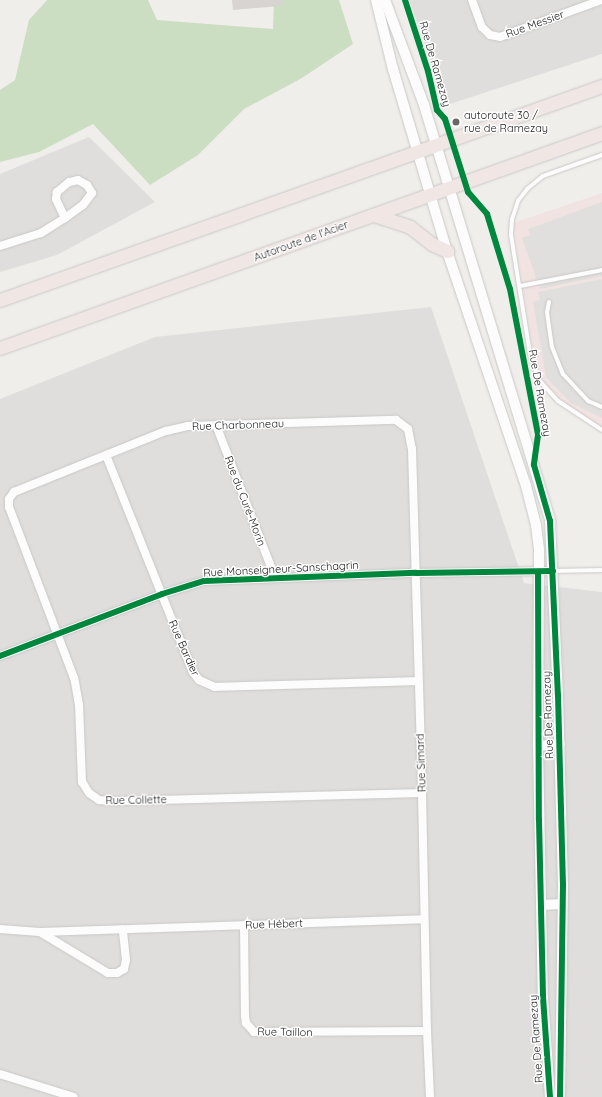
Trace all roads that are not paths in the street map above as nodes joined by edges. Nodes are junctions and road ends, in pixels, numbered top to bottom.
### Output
1 (376, 0) edge
2 (385, 0) edge
3 (472, 0) edge
4 (601, 0) edge
5 (586, 2) edge
6 (602, 86) edge
7 (602, 133) edge
8 (436, 145) junction
9 (418, 151) junction
10 (602, 155) edge
11 (449, 188) junction
12 (431, 194) junction
13 (374, 215) junction
14 (65, 218) junction
15 (0, 246) edge
16 (447, 251) junction
17 (602, 270) edge
18 (520, 286) junction
19 (0, 300) edge
20 (549, 302) dead end
21 (0, 348) edge
22 (602, 407) edge
23 (216, 425) junction
24 (408, 429) joint
25 (602, 430) edge
26 (106, 455) junction
27 (9, 499) joint
28 (602, 570) edge
29 (553, 571) junction
30 (538, 572) junction
31 (416, 573) junction
32 (275, 578) junction
33 (162, 594) junction
34 (58, 634) junction
35 (0, 656) edge
36 (417, 681) junction
37 (560, 744) junction
38 (538, 746) junction
39 (422, 793) junction
40 (562, 904) junction
41 (541, 905) junction
42 (424, 919) junction
43 (244, 925) junction
44 (0, 929) edge
45 (123, 929) junction
46 (40, 932) junction
47 (427, 1031) junction
48 (0, 1074) edge
49 (74, 1097) edge
50 (430, 1097) edge
51 (550, 1097) edge
52 (560, 1097) edge

1 - 9 street, Rue De Ramezay
2 - 8 street, Rue De Ramezay
3 - 5 street, Rue Messier
4 - 5 street, Rue Messier
6 - 8 highway
7 - 11 highway, Autoroute de l'Acier
8 - 9 highway
8 - 11 street, Rue De Ramezay
9 - 12 street, Rue De Ramezay
9 - 19 highway
10 - 18 lane
11 - 12 highway, Autoroute de l'Acier
11 - 29 street, Rue De Ramezay
12 - 13 highway, Autoroute de l'Acier
12 - 16 street, Rue De Ramezay
13 - 16 highway
13 - 21 highway, Autoroute de l'Acier
14 - 14 street
14 - 15 street
16 - 30 street, Rue De Ramezay
17 - 18 lane
18 - 25 lane
20 - 22 lane
23 - 24 street, Rue Charbonneau
23 - 26 street, Rue Charbonneau
23 - 32 street, Rue du Curé-Morin
24 - 31 street, Rue Simard
26 - 27 street, Rue Charbonneau
26 - 33 street, Rue Bardier
27 - 34 street, Rue Collette
28 - 29 lane
29 - 30 street, Rue Monseigneur-Sanschagrin
29 - 37 street, Rue De Ramezay
30 - 31 street, Rue Monseigneur-Sanschagrin
30 - 38 street, Rue De Ramezay
31 - 32 street, Rue Monseigneur-Sanschagrin
31 - 36 street, Rue Simard
32 - 33 street, Rue Monseigneur-Sanschagrin
33 - 34 street, Rue Monseigneur-Sanschagrin
33 - 36 street, Rue Bardier
34 - 35 street, Rue Monseigneur-Sanschagrin
34 - 39 street, Rue Collette
36 - 39 street, Rue Simard
37 - 38 street
37 - 40 street, Rue De Ramezay
38 - 41 street, Rue De Ramezay
39 - 42 street, Rue Simard
40 - 41 street
40 - 52 street, Rue De Ramezay
41 - 51 street, Rue De Ramezay
42 - 43 street, Rue Hébert
42 - 47 street, Rue Simard
43 - 45 street, Rue Hébert
43 - 47 street, Rue Taillon
44 - 46 street, Rue Hébert
45 - 46 street, Rue Hébert
45 - 46 street, Rue Hébert
47 - 50 street, Rue Simard
48 - 49 street

